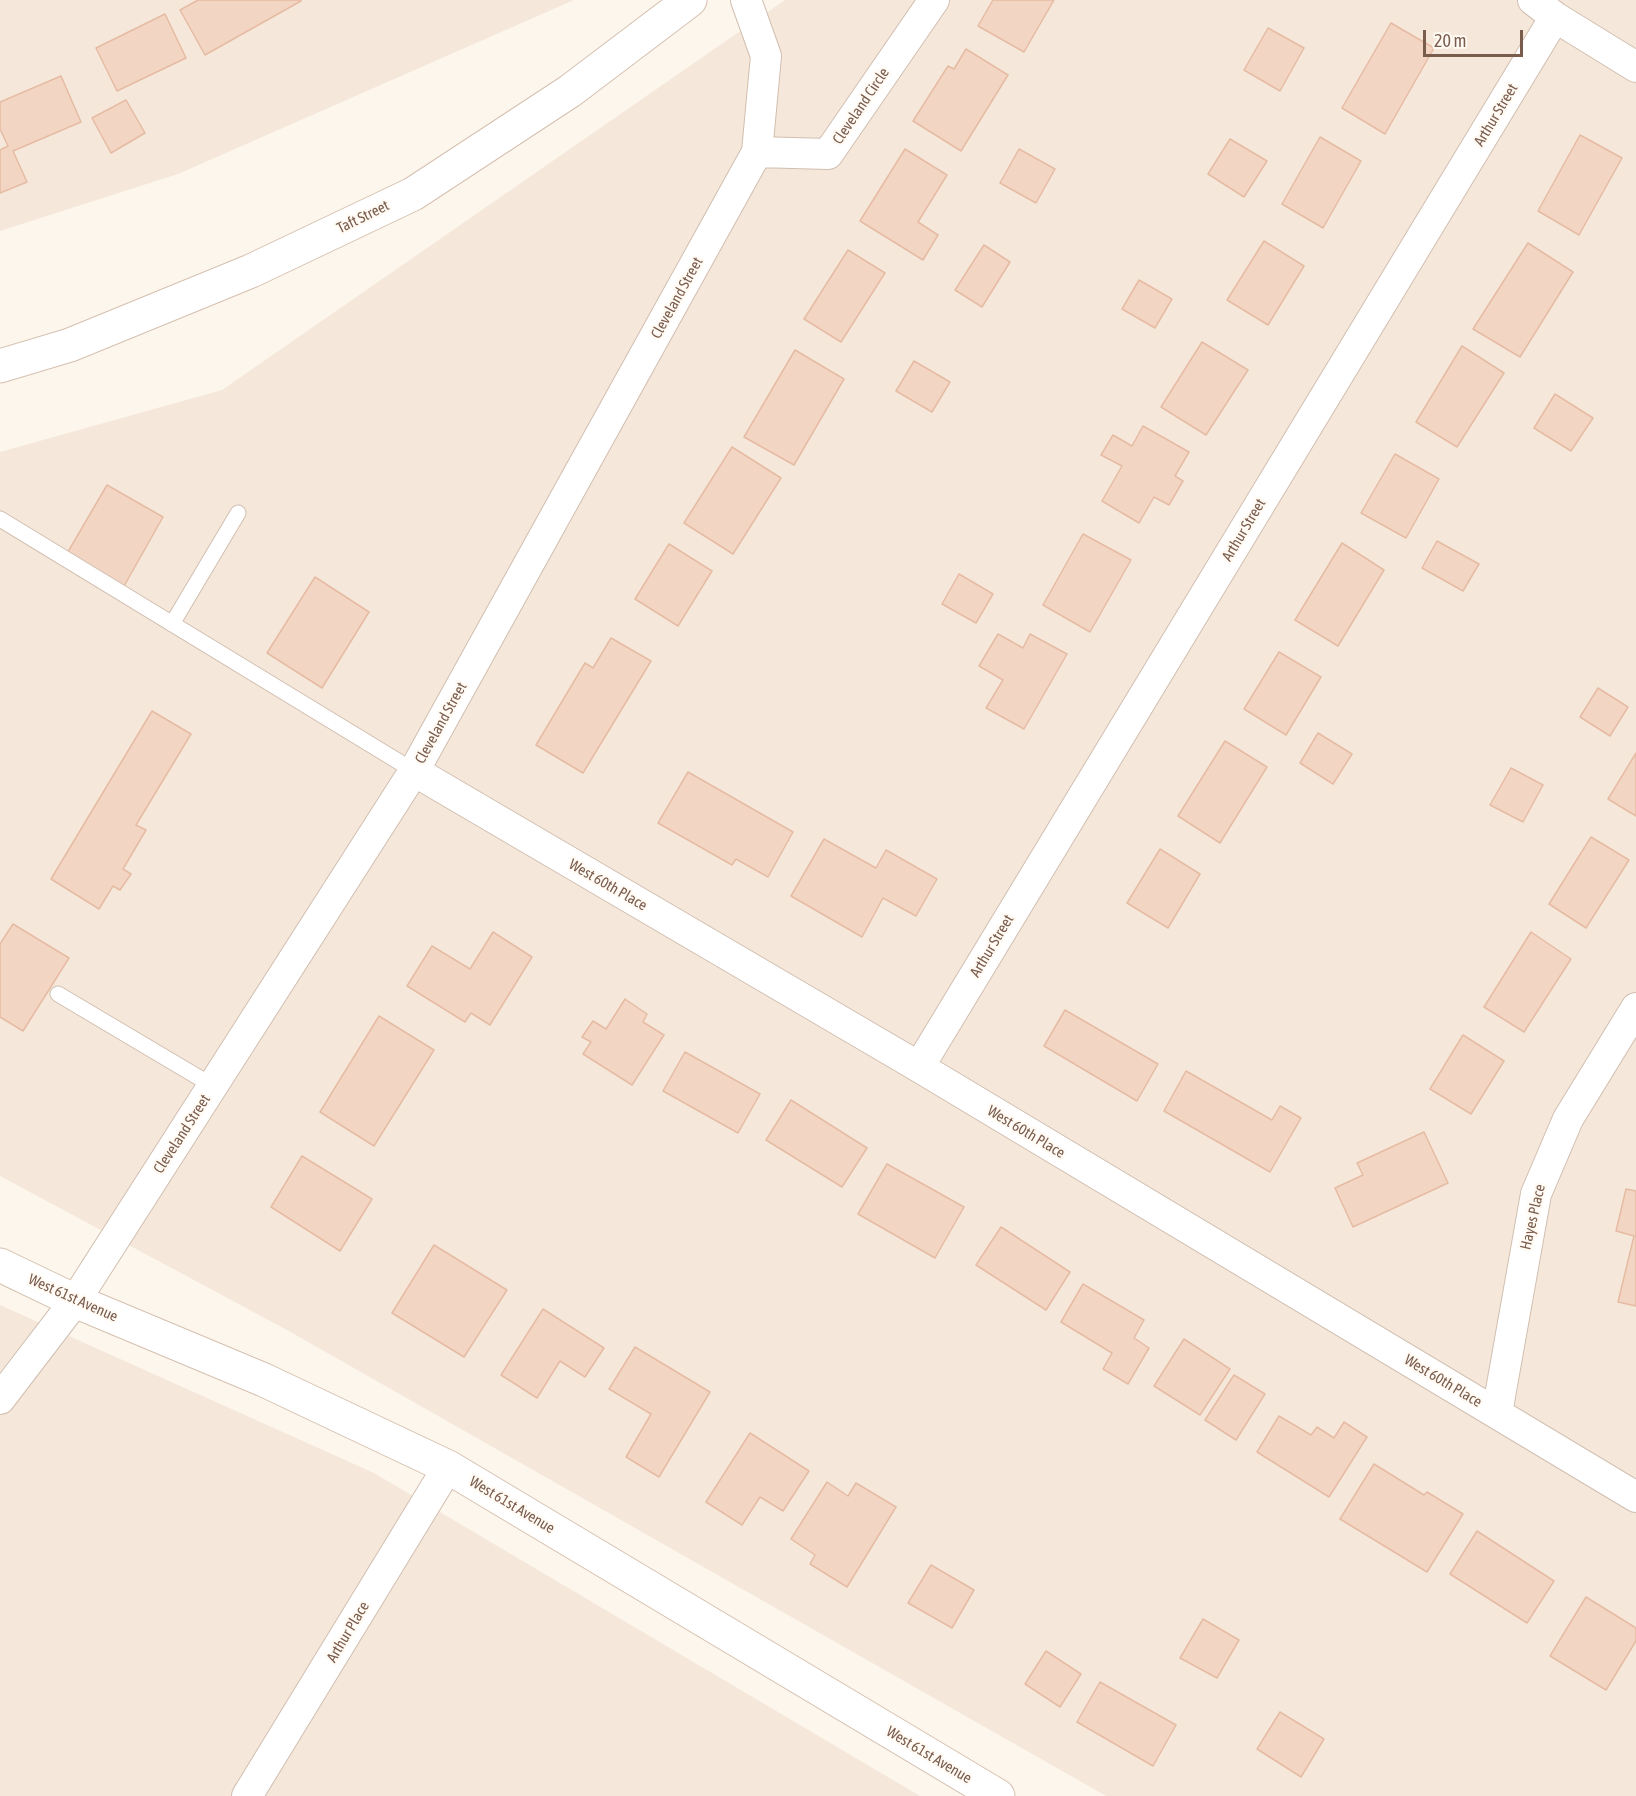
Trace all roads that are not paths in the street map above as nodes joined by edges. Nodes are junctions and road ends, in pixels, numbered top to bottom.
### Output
1 (690, 0) edge
2 (746, 0) edge
3 (934, 0) edge
4 (1544, 9) edge
5 (1636, 67) edge
6 (757, 152) junction
7 (0, 366) edge
8 (238, 513) dead end
9 (0, 519) edge
10 (172, 624) junction
11 (414, 771) junction
12 (58, 994) dead end
13 (1636, 1008) edge
14 (919, 1067) junction
15 (213, 1086) junction
16 (0, 1265) edge
17 (75, 1301) junction
18 (0, 1399) edge
19 (1497, 1413) junction
20 (448, 1467) junction
21 (1636, 1497) edge
22 (248, 1796) edge
23 (998, 1796) edge

1 - 7 main road, Taft Street
2 - 6 street, Cleveland Street
3 - 6 street, Cleveland Circle
4 - 5 street
4 - 14 street, Arthur Street
6 - 11 street, Cleveland Street
8 - 10 lane
9 - 10 lane
10 - 11 lane
11 - 14 street, West 60th Place
11 - 15 street, Cleveland Street
12 - 15 lane
13 - 19 street, Hayes Place
14 - 19 street, West 60th Place
15 - 17 street, Cleveland Street
16 - 17 main road, West 61st Avenue
17 - 18 street, Cleveland Street
17 - 20 main road, West 61st Avenue
19 - 21 street, West 60th Place
20 - 22 street, Arthur Place
20 - 23 main road, West 61st Avenue

